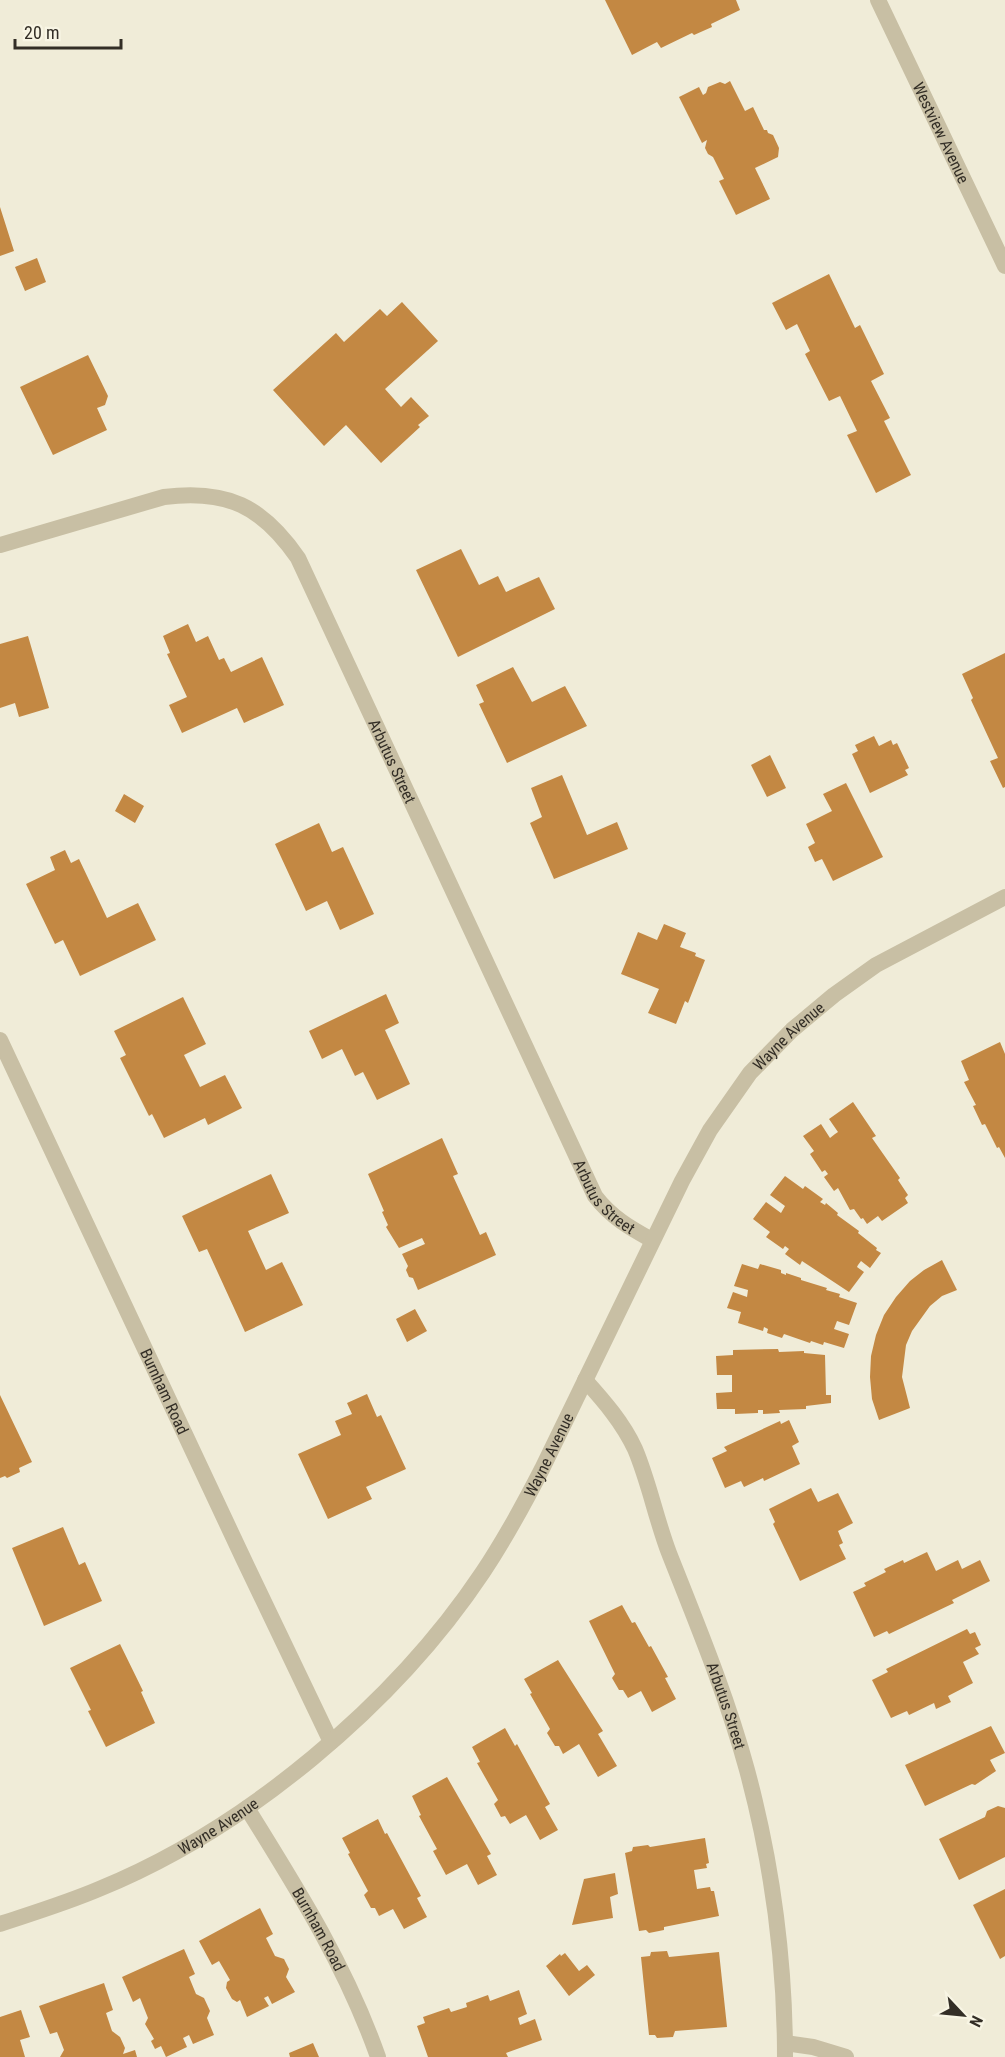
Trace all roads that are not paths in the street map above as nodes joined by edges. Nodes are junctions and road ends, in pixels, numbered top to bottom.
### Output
1 (878, 0) edge
2 (1005, 266) edge
3 (0, 545) edge
4 (1005, 897) edge
5 (0, 1040) edge
6 (652, 1240) junction
7 (585, 1380) junction
8 (332, 1742) junction
9 (247, 1808) junction
10 (0, 1924) edge
11 (785, 2050) edge
12 (378, 2057) edge
13 (846, 2057) edge

1 - 2 street, Westview Avenue
3 - 6 street, Arbutus Street
4 - 6 street, Wayne Avenue
5 - 8 street, Burnham Road
6 - 7 street, Wayne Avenue
7 - 8 street, Wayne Avenue
7 - 11 street, Arbutus Street
8 - 9 street, Wayne Avenue
9 - 10 street, Wayne Avenue
9 - 12 street, Burnham Road
11 - 13 street

